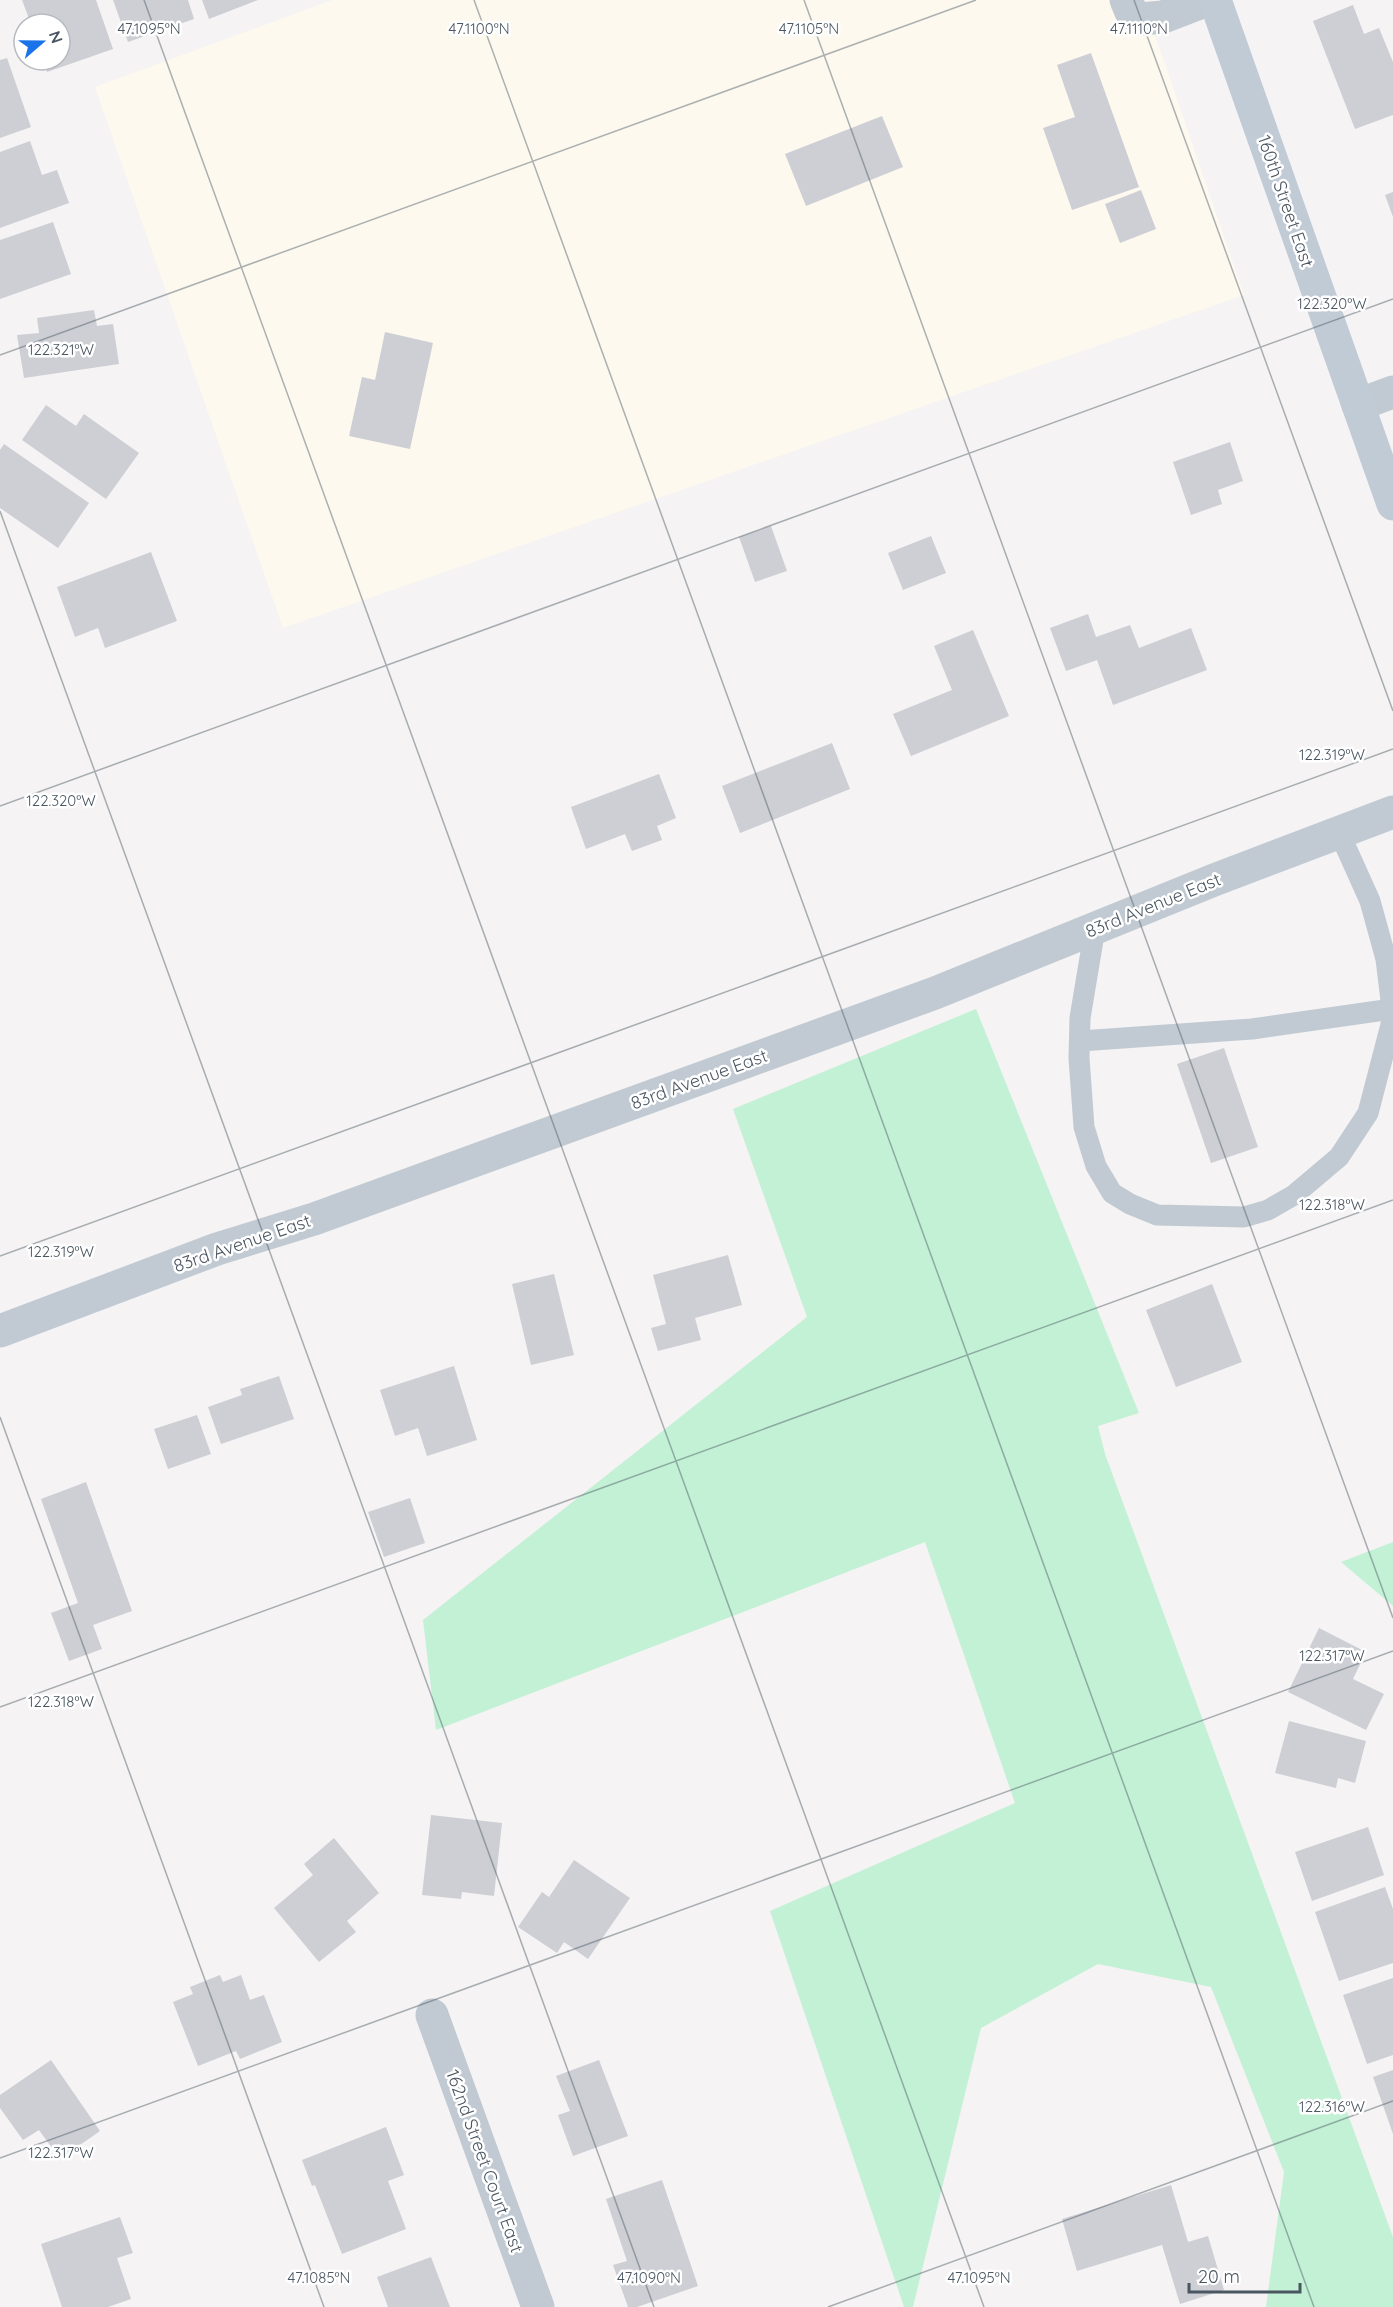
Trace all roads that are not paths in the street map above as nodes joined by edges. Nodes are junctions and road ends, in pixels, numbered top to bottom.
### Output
1 (1126, 0) edge
2 (1207, 0) edge
3 (1215, 0) edge
4 (1393, 393) edge
5 (1358, 405) junction
6 (1393, 504) edge
7 (1393, 812) edge
8 (1340, 832) junction
9 (1095, 928) junction
10 (1392, 1009) edge
11 (1080, 1041) junction
12 (0, 1331) edge
13 (432, 2015) dead end
14 (538, 2307) edge

1 - 2 street
3 - 5 main road, 160th Street East
4 - 5 street
5 - 6 main road, 160th Street East
7 - 8 street, 83rd Avenue East
8 - 9 street, 83rd Avenue East
8 - 10 lane
9 - 11 lane
9 - 12 street, 83rd Avenue East
10 - 11 lane
10 - 11 lane
13 - 14 street, 162nd Street Court East

